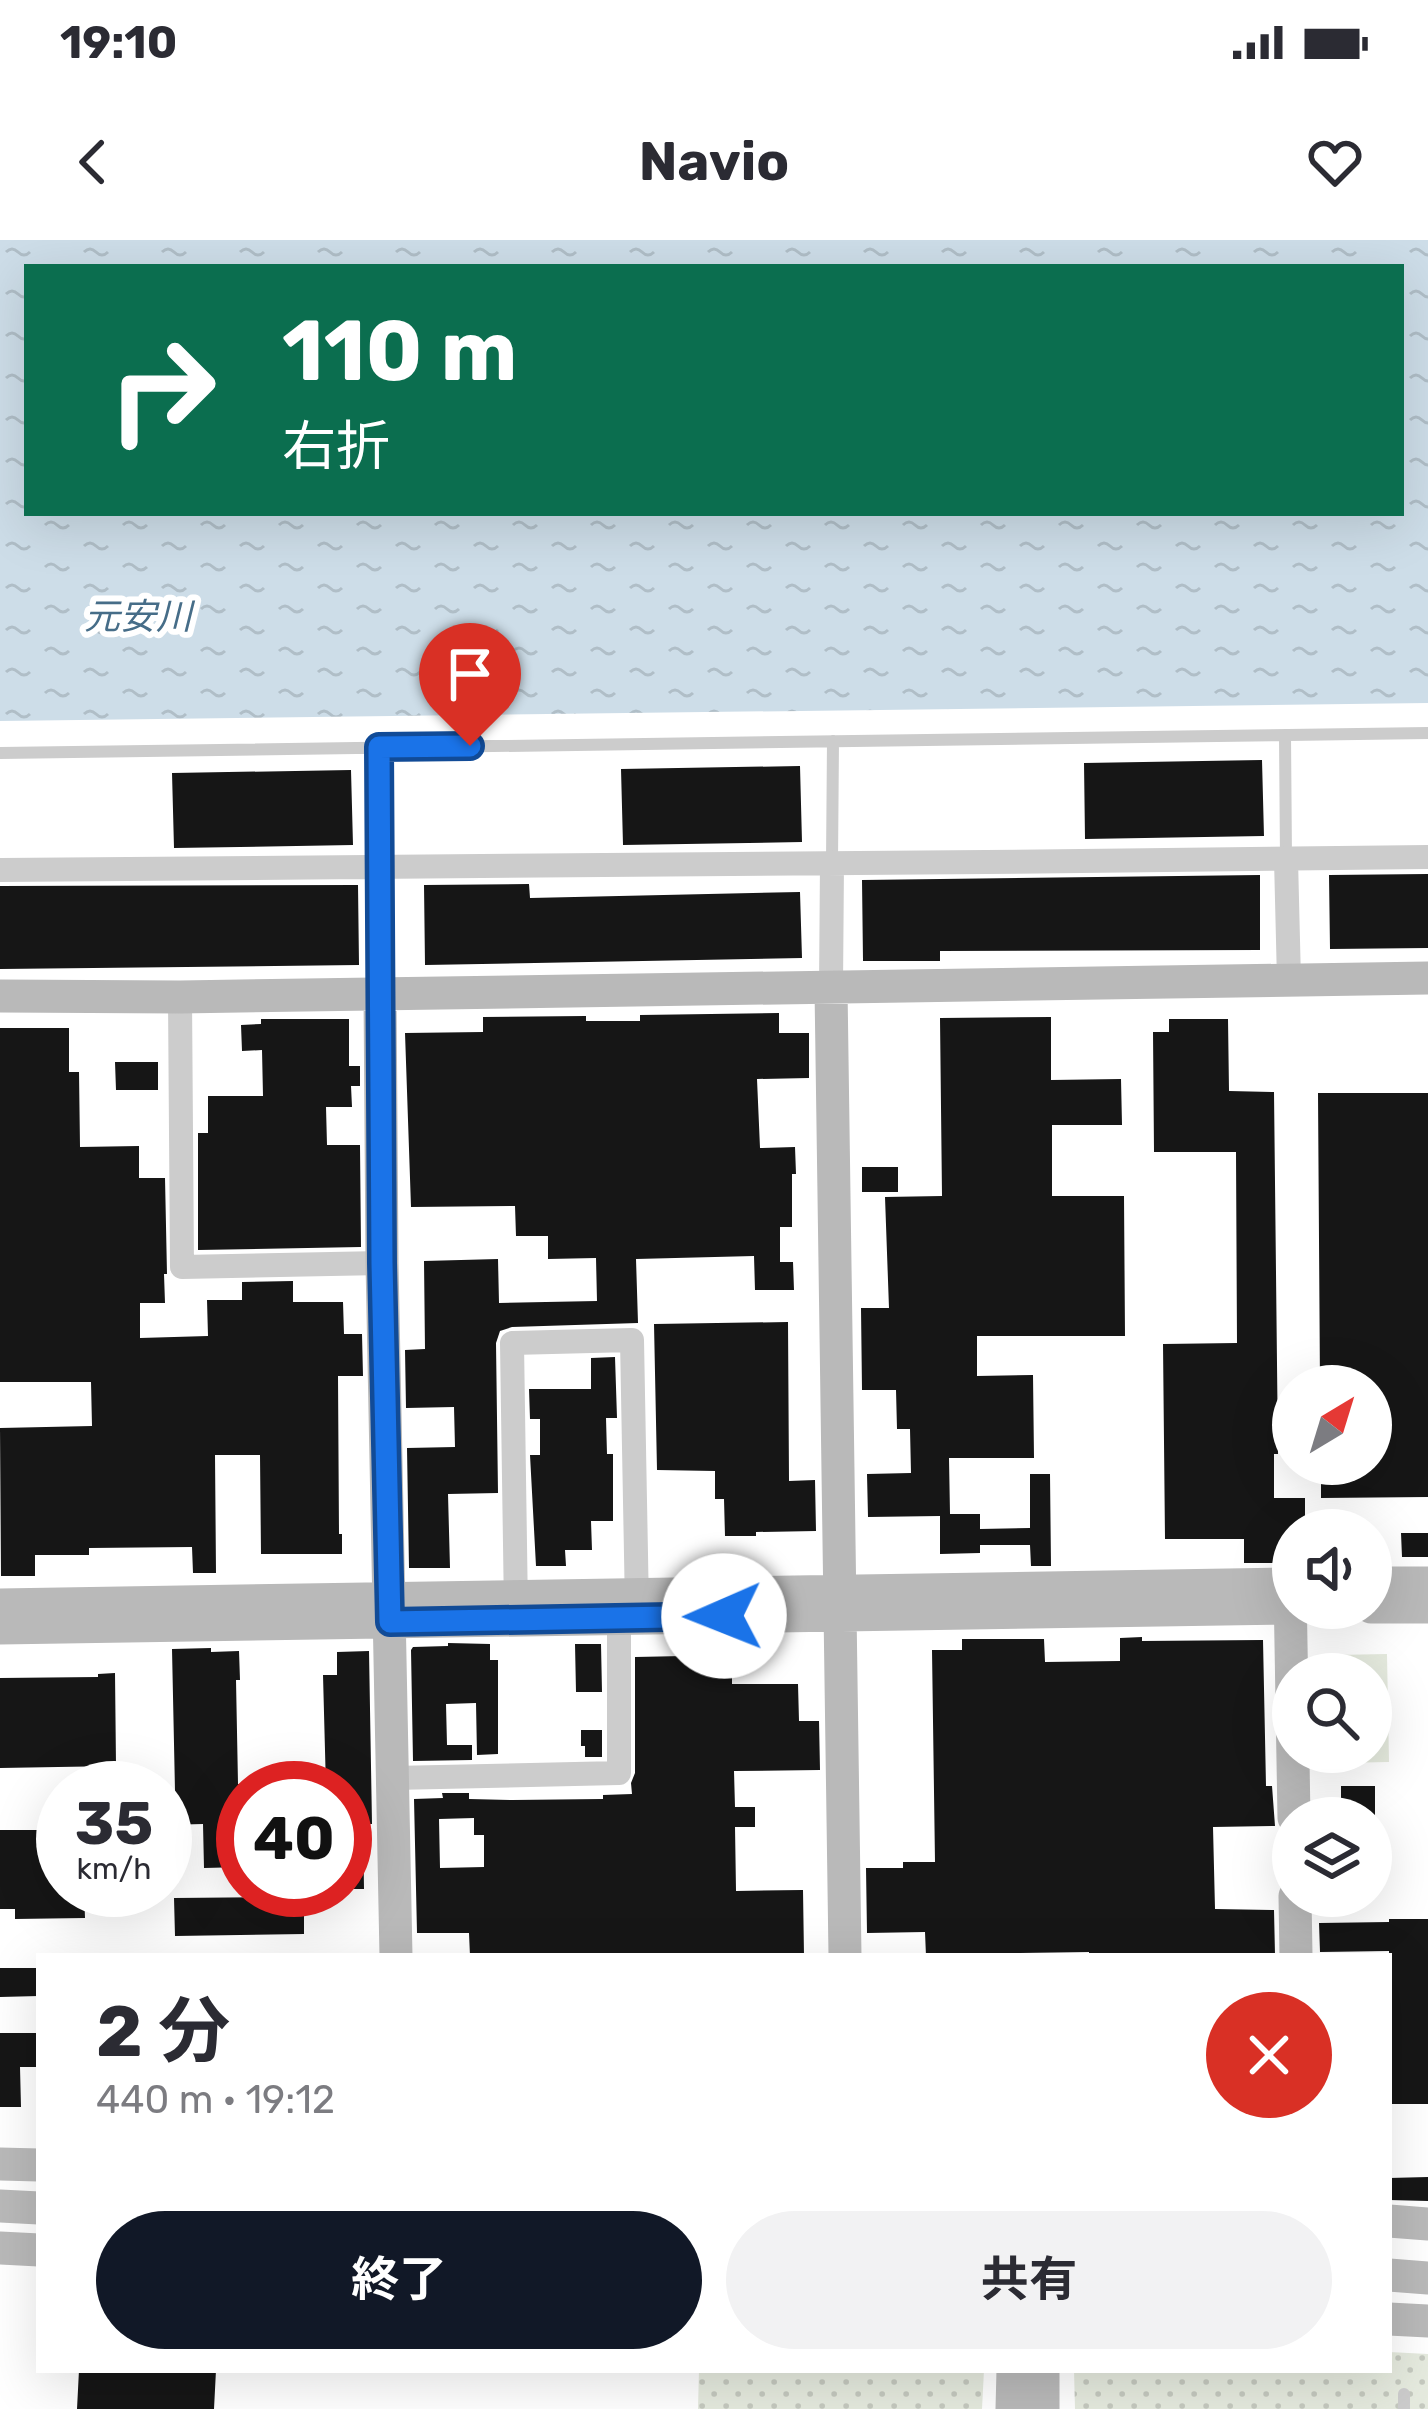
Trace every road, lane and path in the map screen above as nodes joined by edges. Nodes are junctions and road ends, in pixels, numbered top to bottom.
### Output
1 (1428, 733) edge
2 (1285, 735) junction
3 (833, 741) junction
4 (379, 747) junction
5 (0, 753) edge
6 (1428, 857) edge
7 (1286, 859) junction
8 (832, 862) junction
9 (0, 870) edge
10 (379, 870) junction
11 (1428, 978) edge
12 (1289, 981) junction
13 (831, 988) junction
14 (380, 993) junction
15 (0, 996) edge
16 (180, 997) junction
17 (382, 1263) junction
18 (1392, 1583) edge
19 (1428, 1583) edge
20 (1272, 1596) edge
21 (838, 1602) junction
22 (0, 1604) edge
23 (628, 1606) junction
24 (1392, 1607) edge
25 (1428, 1607) edge
26 (516, 1608) junction
27 (390, 1610) junction
28 (0, 1628) edge
29 (1292, 1629) edge
30 (393, 1778) junction
31 (1294, 1797) edge
32 (1295, 1917) edge
33 (396, 1953) edge
34 (845, 1953) edge
35 (1296, 1953) edge
36 (0, 2164) edge
37 (36, 2165) edge
38 (0, 2206) edge
39 (36, 2208) edge
40 (1392, 2222) edge
41 (1428, 2224) edge
42 (0, 2248) edge
43 (36, 2250) edge
44 (1392, 2319) edge
45 (1428, 2321) edge
46 (1012, 2373) edge
47 (1043, 2373) edge
48 (1404, 2394) dead end
49 (1012, 2409) edge
50 (1042, 2409) edge
51 (1404, 2409) edge

1 - 2 lane
2 - 3 lane
2 - 7 lane
3 - 4 lane
3 - 8 lane
4 - 5 lane
4 - 10 lane
6 - 7 street
7 - 8 street
7 - 12 street
8 - 10 street
8 - 13 street
9 - 10 street
10 - 14 street
11 - 12 street
12 - 13 street
13 - 14 street
13 - 21 street
14 - 16 street
14 - 17 street
15 - 16 street
16 - 17 street
17 - 27 street
18 - 19 street
20 - 21 street
21 - 23 street
21 - 34 street
22 - 27 street
23 - 26 street
23 - 26 street
23 - 30 street
24 - 25 street
26 - 27 street
27 - 28 street
27 - 30 street
29 - 31 street
30 - 33 street
32 - 35 street
36 - 37 street
38 - 39 street
40 - 41 street
42 - 43 street
44 - 45 street
46 - 49 street
47 - 50 street
48 - 51 lane

